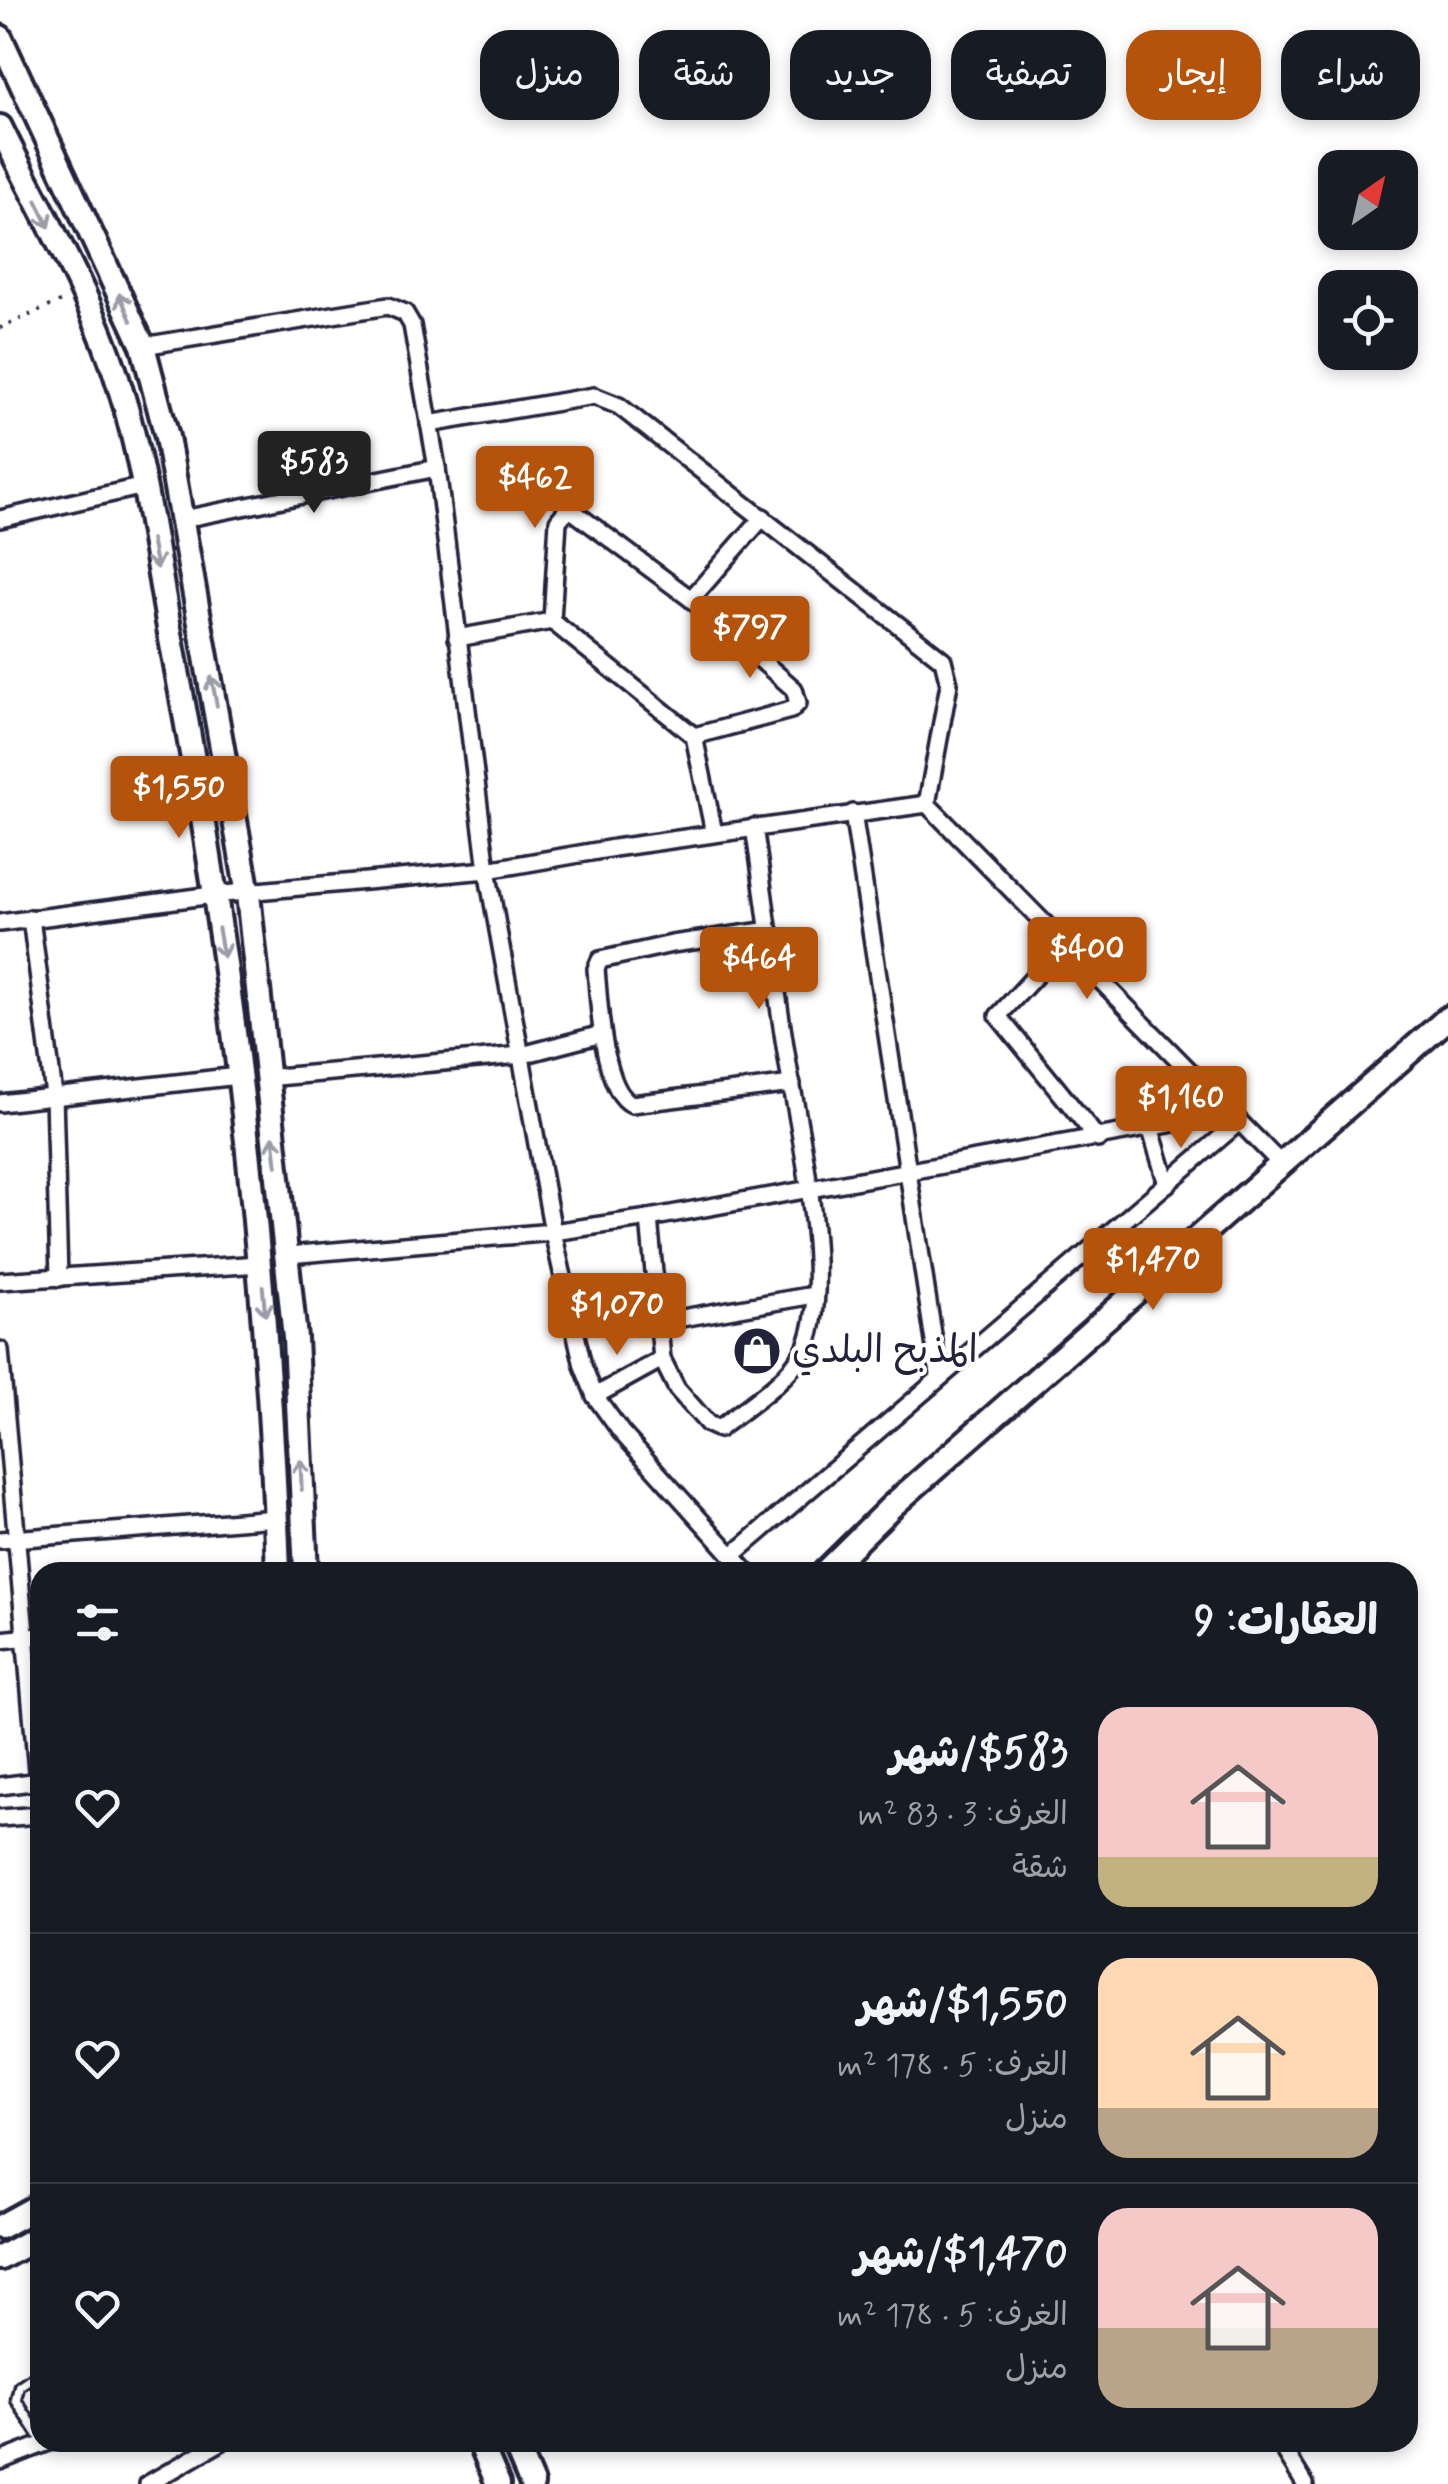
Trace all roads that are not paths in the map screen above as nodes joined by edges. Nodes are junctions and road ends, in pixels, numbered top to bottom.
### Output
1 (0, 38) edge
2 (0, 127) edge
3 (144, 346) junction
4 (430, 424) junction
5 (437, 468) junction
6 (144, 486) junction
7 (763, 517) junction
8 (0, 519) edge
9 (182, 520) junction
10 (690, 599) junction
11 (552, 620) junction
12 (457, 638) junction
13 (694, 736) junction
14 (927, 804) junction
15 (853, 814) junction
16 (754, 827) junction
17 (714, 832) junction
18 (487, 870) junction
19 (248, 894) junction
20 (213, 895) junction
21 (31, 918) junction
22 (0, 921) edge
23 (770, 930) junction
24 (1063, 946) junction
25 (1448, 1018) edge
26 (602, 1034) junction
27 (522, 1055) junction
28 (238, 1076) junction
29 (264, 1078) junction
30 (792, 1084) junction
31 (54, 1095) junction
32 (0, 1102) edge
33 (1234, 1117) junction
34 (1151, 1130) junction
35 (1098, 1139) junction
36 (1282, 1166) junction
37 (908, 1174) junction
38 (1167, 1184) junction
39 (808, 1192) junction
40 (649, 1218) junction
41 (554, 1232) junction
42 (288, 1255) junction
43 (260, 1264) junction
44 (59, 1278) junction
45 (0, 1282) edge
46 (814, 1295) junction
47 (659, 1322) junction
48 (0, 1350) edge
49 (662, 1359) junction
50 (939, 1374) junction
51 (595, 1396) junction
52 (276, 1518) junction
53 (8, 1539) edge
54 (733, 1555) junction
55 (278, 1562) edge
56 (305, 1562) edge
57 (739, 1562) edge
58 (835, 1562) edge
59 (30, 1621) edge
60 (30, 1636) edge
61 (0, 1640) edge
62 (30, 1782) edge
63 (0, 1786) edge
64 (30, 1816) edge
65 (0, 1818) edge
66 (30, 2210) edge
67 (0, 2227) edge
68 (30, 2242) edge
69 (0, 2258) edge
70 (30, 2381) edge
71 (30, 2423) edge
72 (30, 2448) edge
73 (203, 2452) edge
74 (484, 2452) edge
75 (518, 2452) edge
76 (1284, 2452) edge
77 (0, 2461) edge
78 (148, 2484) edge
79 (498, 2484) edge
80 (532, 2484) edge
81 (1305, 2484) edge

3 -> 1 street
2 -> 6 street
3 - 4 street
3 - 9 street
4 - 5 street
4 - 7 street
5 - 9 street
5 - 12 street
6 - 8 street
6 -> 20 street
7 - 10 street
7 - 14 street
19 -> 9 street
10 - 11 street
10 - 13 street
11 - 12 street
11 - 13 street
12 - 18 street
13 - 17 street
14 - 15 street
14 - 24 street
15 - 16 street
15 - 37 street
16 - 17 street
16 - 23 street
17 - 18 street
18 - 19 street
18 - 27 street
19 - 20 street
19 - 29 street
20 - 21 street
20 -> 28 street
21 - 22 street
21 - 31 street
23 - 26 street
23 - 30 street
24 - 33 street
24 - 35 street
25 - 36 street
26 - 27 street
26 - 30 street
27 - 29 street
27 - 41 street
28 - 31 street
28 - 43 street
42 -> 29 street
30 - 39 street
31 - 32 street
31 - 44 street
33 - 34 street
33 - 36 street
33 - 38 street
34 - 35 street
34 - 38 street
35 - 37 street
36 - 58 street
37 - 39 street
37 - 50 street
38 - 50 street
39 - 40 street
39 - 46 street
40 - 41 street
40 - 47 street
41 - 42 street
41 - 51 street
56 -> 42 street
43 - 44 street
43 -> 52 street
44 - 45 street
46 - 47 street
46 - 49 street
47 - 49 street
48 - 53 street
49 - 51 street
50 - 54 street
51 - 54 street
52 - 53 street
52 - 55 street
53 - 59 street
54 - 57 street
60 - 61 street
62 - 63 street
64 - 65 street
66 - 67 street
68 - 69 street
70 - 71 lane
72 - 77 street
73 - 78 street
74 - 79 street
75 - 80 street
76 - 81 street

